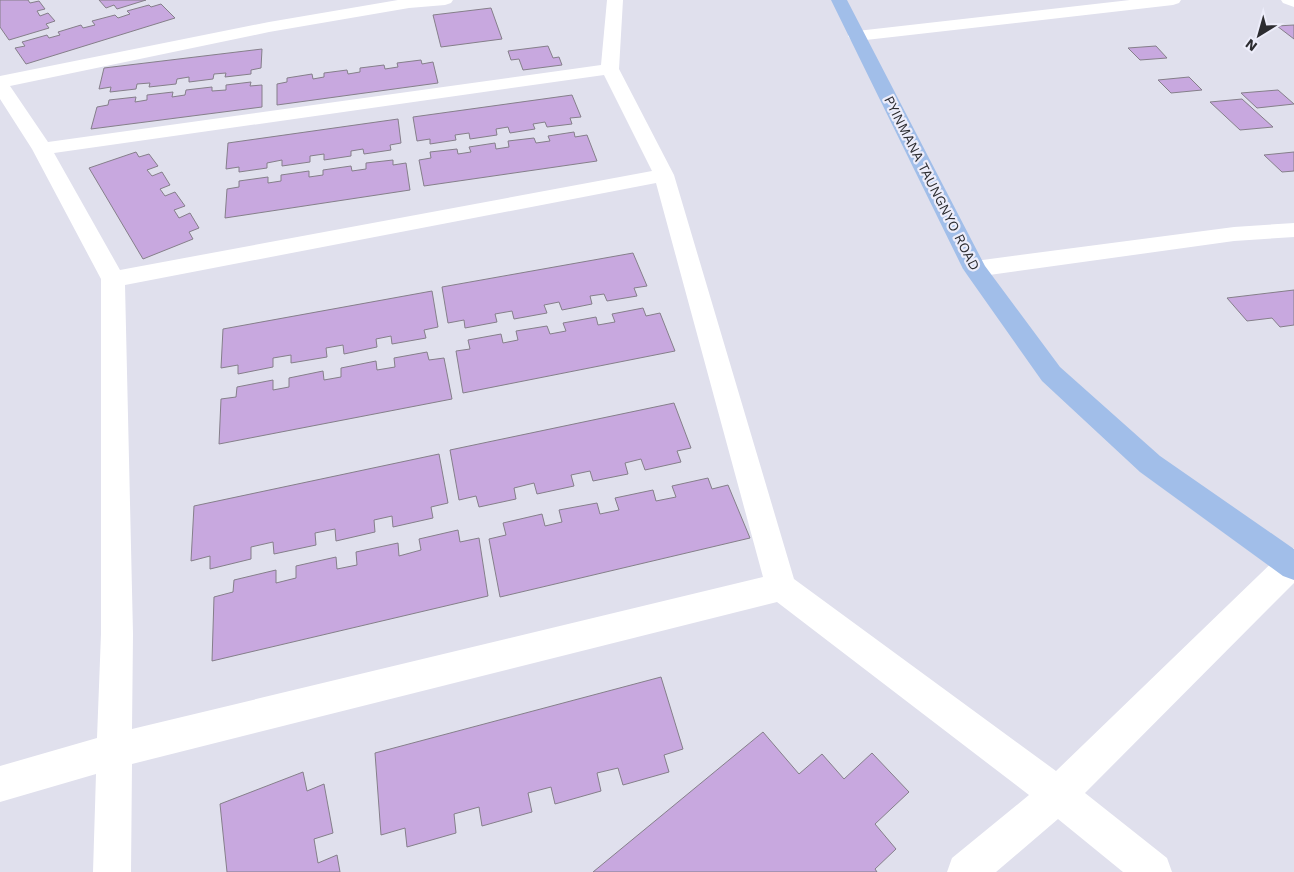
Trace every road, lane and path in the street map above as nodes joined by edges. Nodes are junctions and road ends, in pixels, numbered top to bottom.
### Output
1 (445, 0) edge
2 (615, 0) edge
3 (839, 0) edge
4 (1174, 0) edge
5 (1290, 0) edge
6 (1294, 2) edge
7 (857, 36) junction
8 (610, 69) junction
9 (0, 84) edge
10 (42, 149) junction
11 (664, 175) junction
12 (1294, 230) edge
13 (975, 269) junction
14 (113, 280) junction
15 (1293, 564) edge
16 (781, 587) junction
17 (114, 750) junction
18 (0, 784) edge
19 (1058, 795) junction
20 (112, 872) edge
21 (966, 872) edge
22 (1153, 872) edge

1 - 9 street
2 - 8 street
3 - 7 main road, PYINMANA TAUNGNYO ROAD
4 - 7 street
5 - 6 street
7 - 13 main road, PYINMANA TAUNGNYO ROAD
8 - 10 street
8 - 11 street
9 - 10 street
10 - 14 street
11 - 14 street
11 - 16 street
12 - 13 street
13 - 15 main road, PYINMANA TAUNGNYO ROAD
14 - 17 street
15 - 19 street
16 - 17 street
16 - 19 street
17 - 18 street
17 - 20 street
19 - 21 street
19 - 22 street

